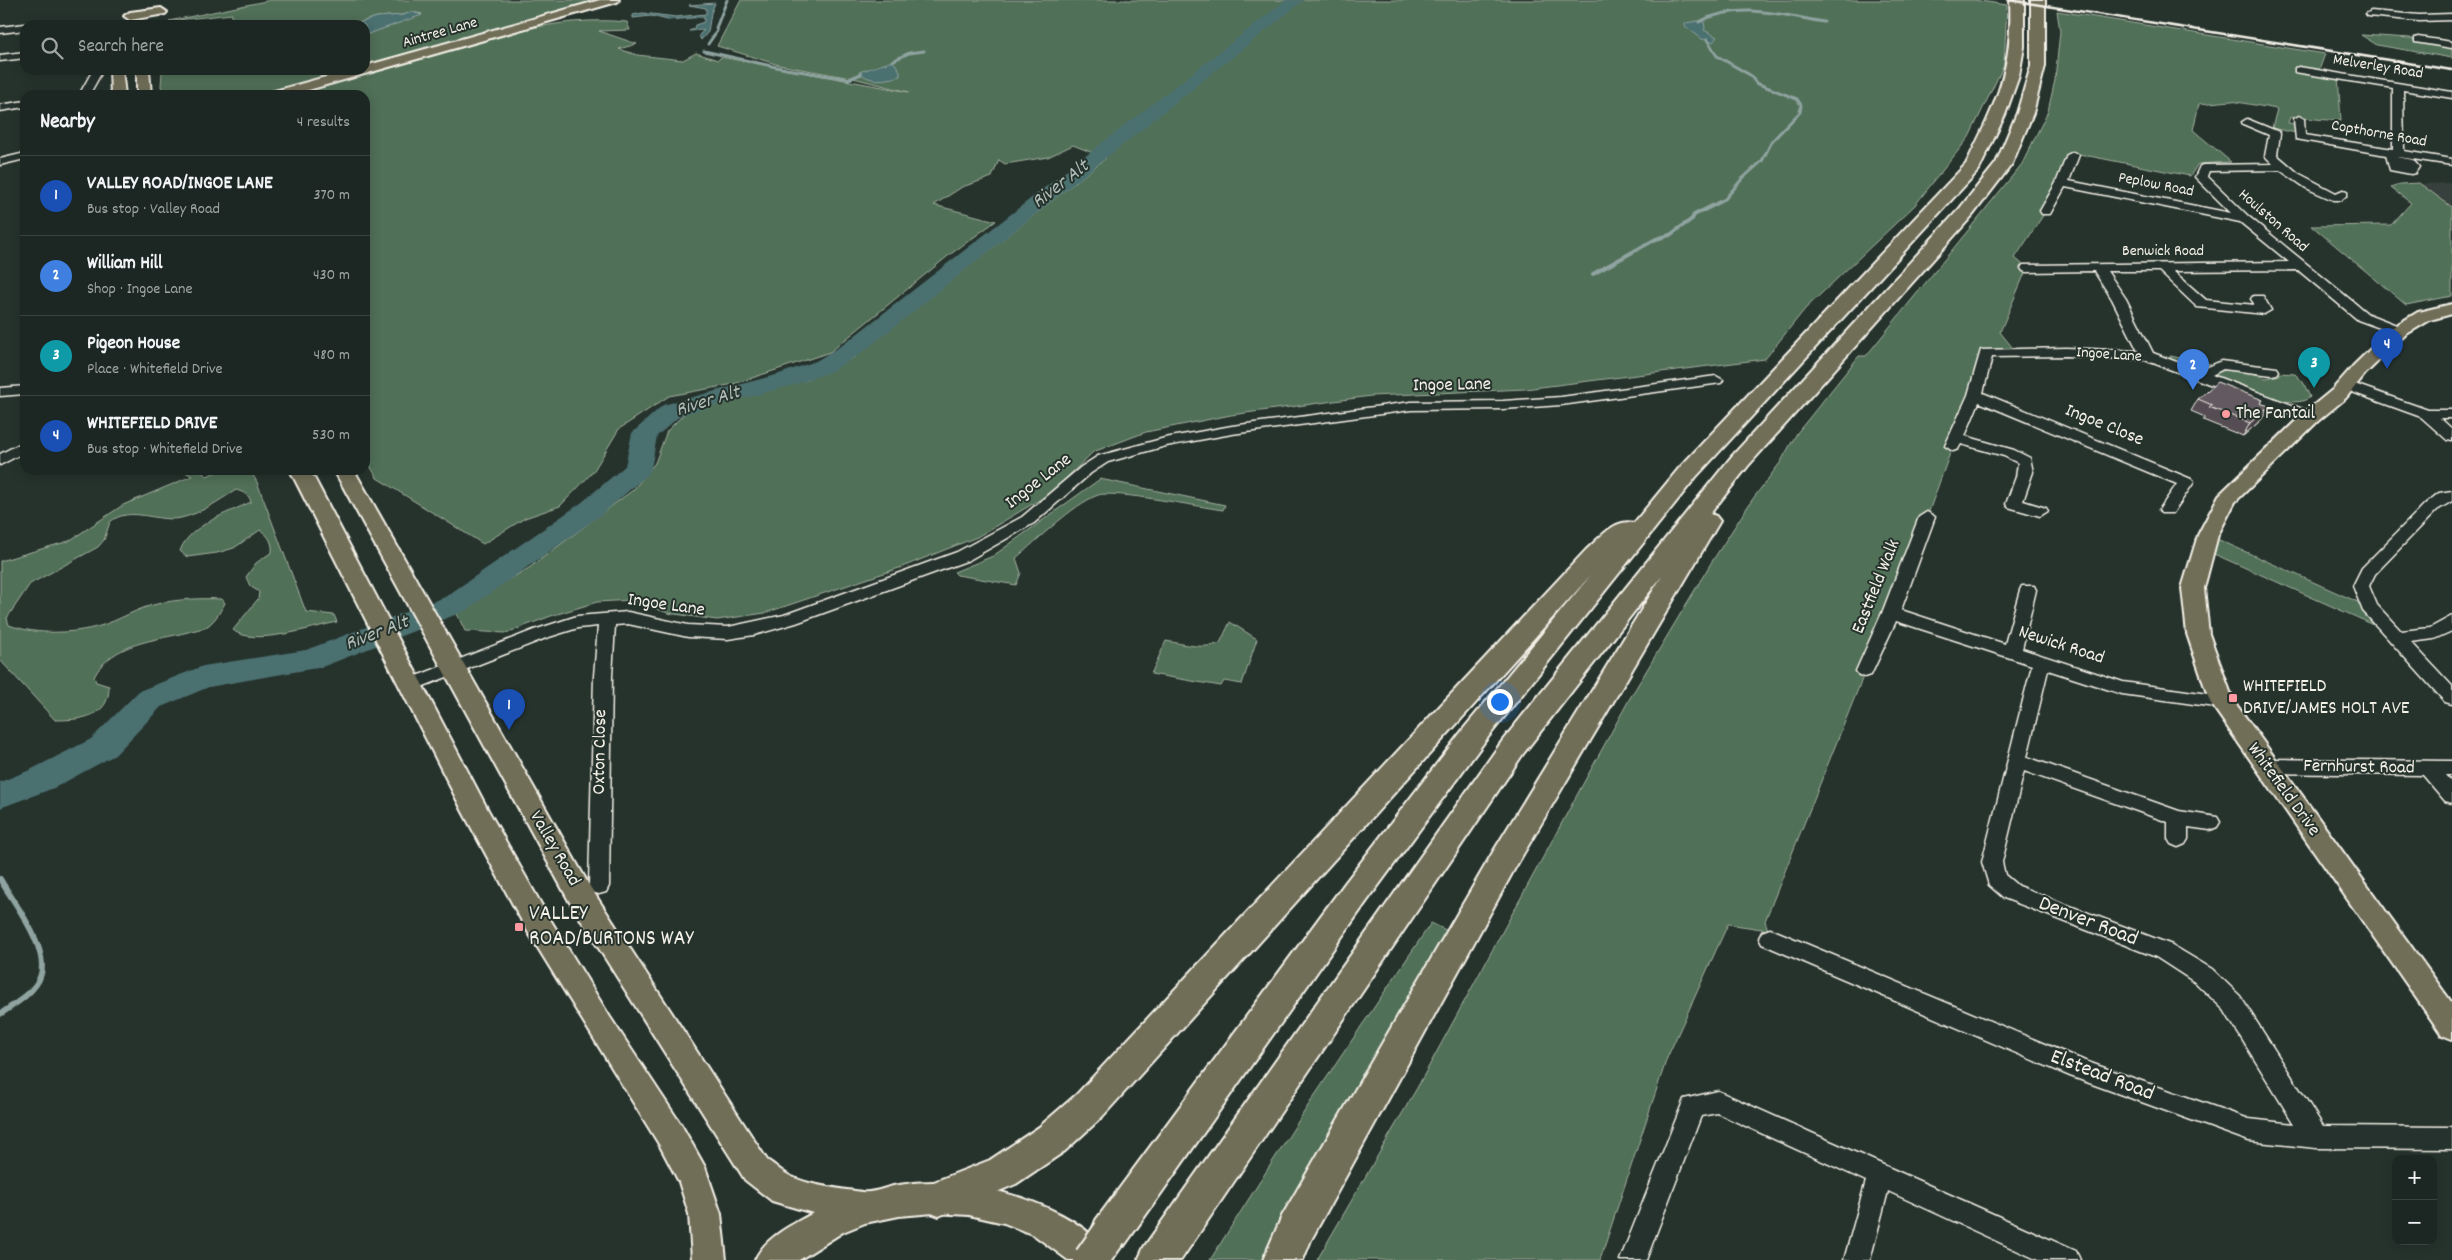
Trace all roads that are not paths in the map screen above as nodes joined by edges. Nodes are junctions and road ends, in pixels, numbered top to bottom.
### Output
1 (138, 0) edge
2 (167, 0) edge
3 (613, 0) edge
4 (2017, 0) edge
5 (2038, 0) edge
6 (161, 12) junction
7 (2371, 14) dead end
8 (2452, 17) edge
9 (128, 20) edge
10 (132, 20) edge
11 (159, 20) edge
12 (20, 28) edge
13 (0, 30) edge
14 (2418, 40) dead end
15 (2452, 45) edge
16 (20, 56) edge
17 (0, 58) edge
18 (370, 69) edge
19 (2299, 70) dead end
20 (95, 75) edge
21 (116, 75) edge
22 (347, 75) edge
23 (142, 76) edge
24 (2398, 86) junction
25 (87, 90) edge
26 (118, 90) edge
27 (138, 90) edge
28 (143, 90) edge
29 (294, 90) edge
30 (2452, 95) edge
31 (20, 105) edge
32 (0, 108) edge
33 (2299, 119) dead end
34 (2247, 122) dead end
35 (2074, 155) dead end
36 (20, 157) edge
37 (2397, 157) junction
38 (0, 162) edge
39 (2452, 162) edge
40 (2281, 167) junction
41 (2062, 183) junction
42 (2338, 198) dead end
43 (2046, 211) dead end
44 (2244, 219) junction
45 (2300, 266) junction
46 (2098, 267) junction
47 (2027, 268) dead end
48 (2163, 268) junction
49 (2258, 299) dead end
50 (2452, 308) edge
51 (2399, 331) junction
52 (2147, 356) junction
53 (2272, 371) dead end
54 (2201, 376) junction
55 (1716, 380) dead end
56 (2346, 385) junction
57 (20, 390) edge
58 (0, 392) edge
59 (1975, 395) junction
60 (2426, 414) junction
61 (2452, 414) edge
62 (2311, 418) junction
63 (2452, 437) edge
64 (20, 449) edge
65 (0, 460) edge
66 (1740, 461) junction
67 (1688, 472) junction
68 (303, 475) edge
69 (347, 475) edge
70 (2452, 496) edge
71 (2167, 510) dead end
72 (2040, 511) dead end
73 (1927, 517) dead end
74 (2028, 590) dead end
75 (1891, 613) junction
76 (607, 619) junction
77 (2452, 622) edge
78 (2396, 636) junction
79 (2012, 653) junction
80 (2041, 664) junction
81 (452, 668) junction
82 (1865, 671) dead end
83 (410, 684) junction
84 (2452, 698) edge
85 (2222, 702) junction
86 (2017, 761) junction
87 (2266, 766) junction
88 (2452, 768) edge
89 (2429, 769) junction
90 (2452, 796) edge
91 (2178, 818) junction
92 (2210, 822) dead end
93 (2178, 839) dead end
94 (599, 886) dead end
95 (1770, 938) dead end
96 (2452, 1026) edge
97 (2316, 1137) junction
98 (2452, 1138) edge
99 (1880, 1175) junction
100 (940, 1198) junction
101 (861, 1207) junction
102 (1098, 1251) edge
103 (709, 1260) edge
104 (772, 1260) edge
105 (1158, 1260) edge
106 (1283, 1260) edge
107 (1633, 1260) edge
108 (1857, 1260) edge
109 (2067, 1260) edge

1 - 9 main road
2 - 6 main road
3 - 18 main road, Aintree Lane
4 - 67 highway
5 - 66 highway
6 - 10 main road
6 - 11 main road
7 - 8 street
12 - 13 street
14 - 15 street
16 - 17 street
19 - 24 street, Melverley Road
20 - 25 street
21 - 26 main road
22 - 29 main road, Aintree Lane
23 - 27 street
23 - 28 main road
24 - 30 street, Melverley Road
24 - 37 street
31 - 32 street
33 - 37 street, Copthorne Road
34 - 40 street
35 - 41 street
36 - 38 street
37 - 39 street, Copthorne Road
40 - 42 street
40 - 44 street, Houlston Road
41 - 43 street
41 - 44 street, Peplow Road
44 - 45 street, Houlston Road
45 - 48 street, Benwick Road
45 - 51 street, Houlston Road
46 - 47 street, Benwick Road
46 - 48 street, Benwick Road
46 - 52 street
48 - 49 street
50 - 51 main road, Whitefield Drive
51 - 56 main road, Whitefield Drive
52 - 54 street, Ingoe Lane
52 - 59 street, Ingoe Lane
53 - 54 street
54 - 62 street, Ingoe Lane
55 - 76 street, Ingoe Lane
56 - 60 street
56 - 62 main road, Whitefield Drive
57 - 58 street
59 - 71 street, Ingoe Close
59 - 72 street
60 - 61 street
60 - 63 street
62 - 85 main road, Whitefield Drive
64 - 65 street
66 - 105 highway
66 - 106 highway
67 - 100 highway
67 - 102 highway
68 - 83 main road
69 - 81 main road, Valley Road
70 - 78 street
73 - 75 street, Eastfield Walk
74 - 79 street
75 - 79 street, Newick Road
75 - 82 street, Eastfield Walk
76 - 81 street, Ingoe Lane
76 - 94 street, Oxton Close
77 - 78 street
78 - 84 street
79 - 80 street, Newick Road
80 - 85 street, Newick Road
80 - 86 street, Denver Road
81 - 83 street, Ingoe Lane
81 - 101 main road, Valley Road
83 - 103 main road
85 - 87 main road, Whitefield Drive
86 - 91 street
86 - 97 street, Denver Road
87 - 89 street, Fernhurst Road
87 - 96 main road, Whitefield Drive
88 - 89 street, Fernhurst Road
89 - 90 street
91 - 92 street
91 - 93 street
95 - 97 street, Elstead Road
97 - 98 street, Elstead Road
99 - 107 street
99 - 108 street
99 - 109 street
100 - 101 main road
100 - 102 main road
101 - 104 main road

